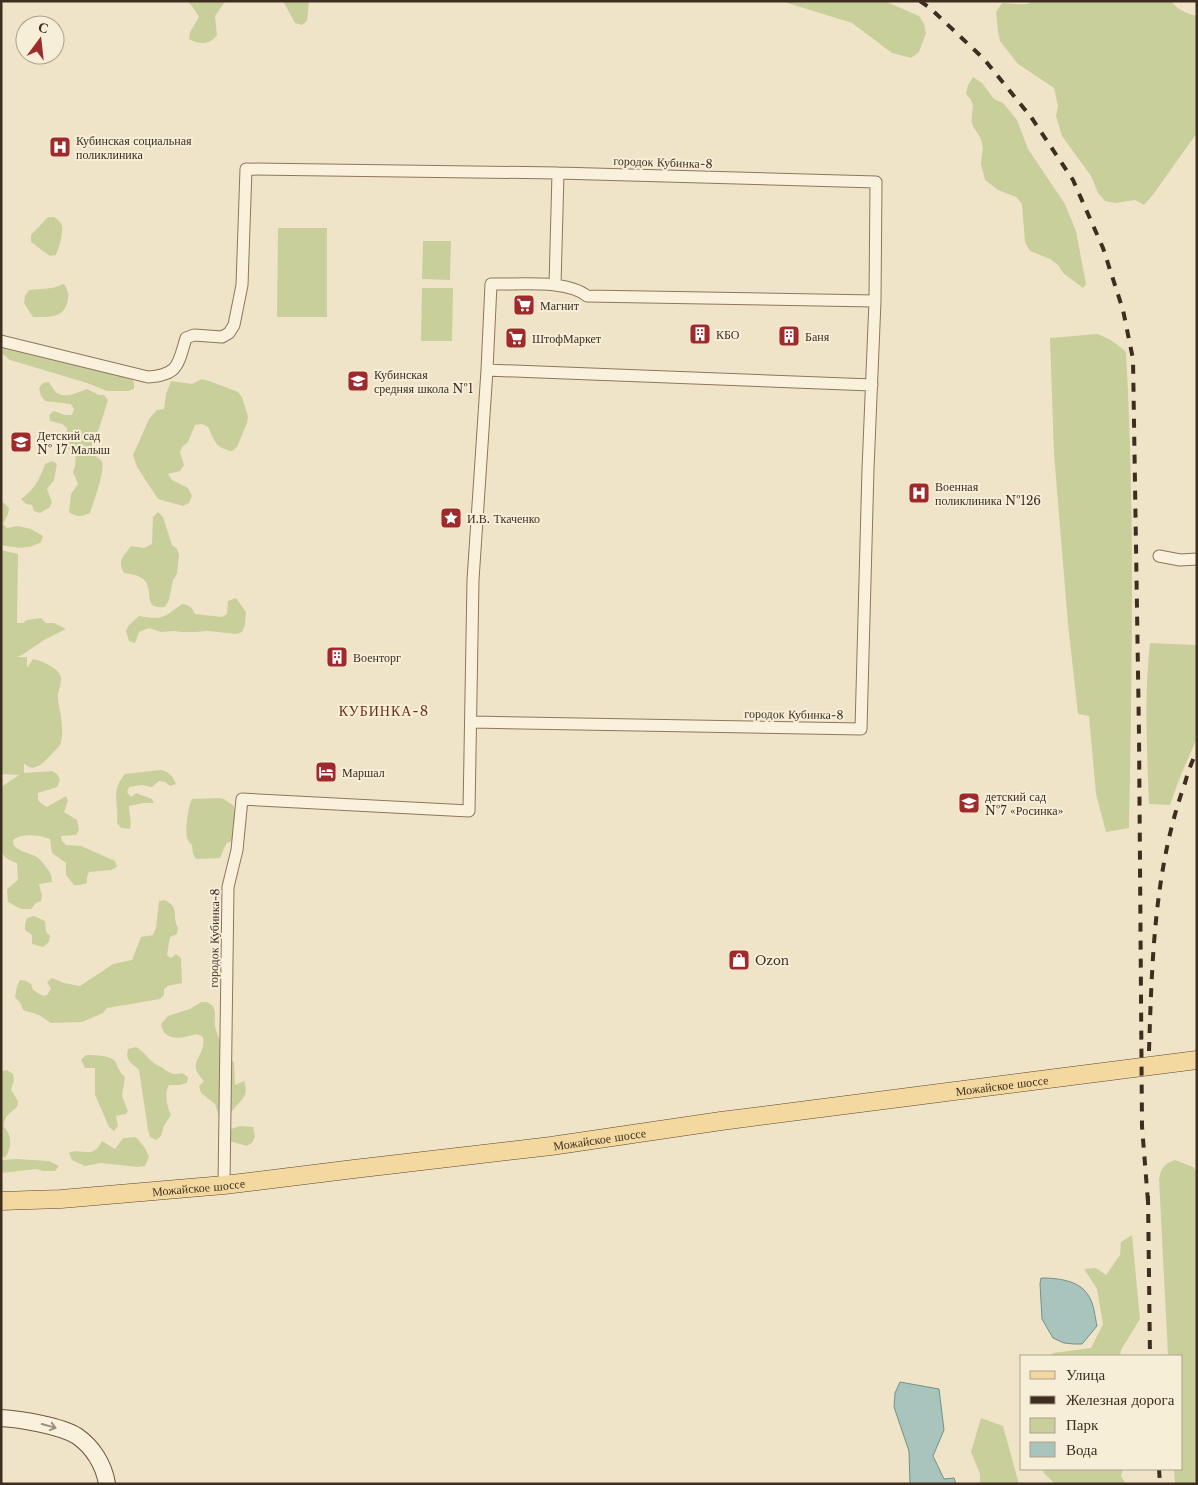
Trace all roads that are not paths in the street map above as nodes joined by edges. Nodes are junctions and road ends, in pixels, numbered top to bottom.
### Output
1 (558, 173) junction
2 (555, 285) junction
3 (875, 301) junction
4 (1, 341) edge
5 (487, 370) junction
6 (872, 385) junction
7 (1159, 556) dead end
8 (1197, 559) edge
9 (472, 722) junction
10 (1197, 1060) edge
11 (224, 1185) junction
12 (1, 1201) edge
13 (1, 1418) edge
14 (107, 1484) edge

1 - 2 street
1 - 3 street, городок Кубинка-8
1 - 4 street, городок Кубинка-8
2 - 3 street
2 - 5 street, городок Кубинка-8
3 - 6 street, городок Кубинка-8
5 - 6 street
5 - 9 street, городок Кубинка-8
6 - 9 street, городок Кубинка-8
7 - 8 street
9 - 11 street, городок Кубинка-8
10 - 11 main road, Можайское шоссе
11 - 12 main road, Можайское шоссе
13 -> 14 main road

